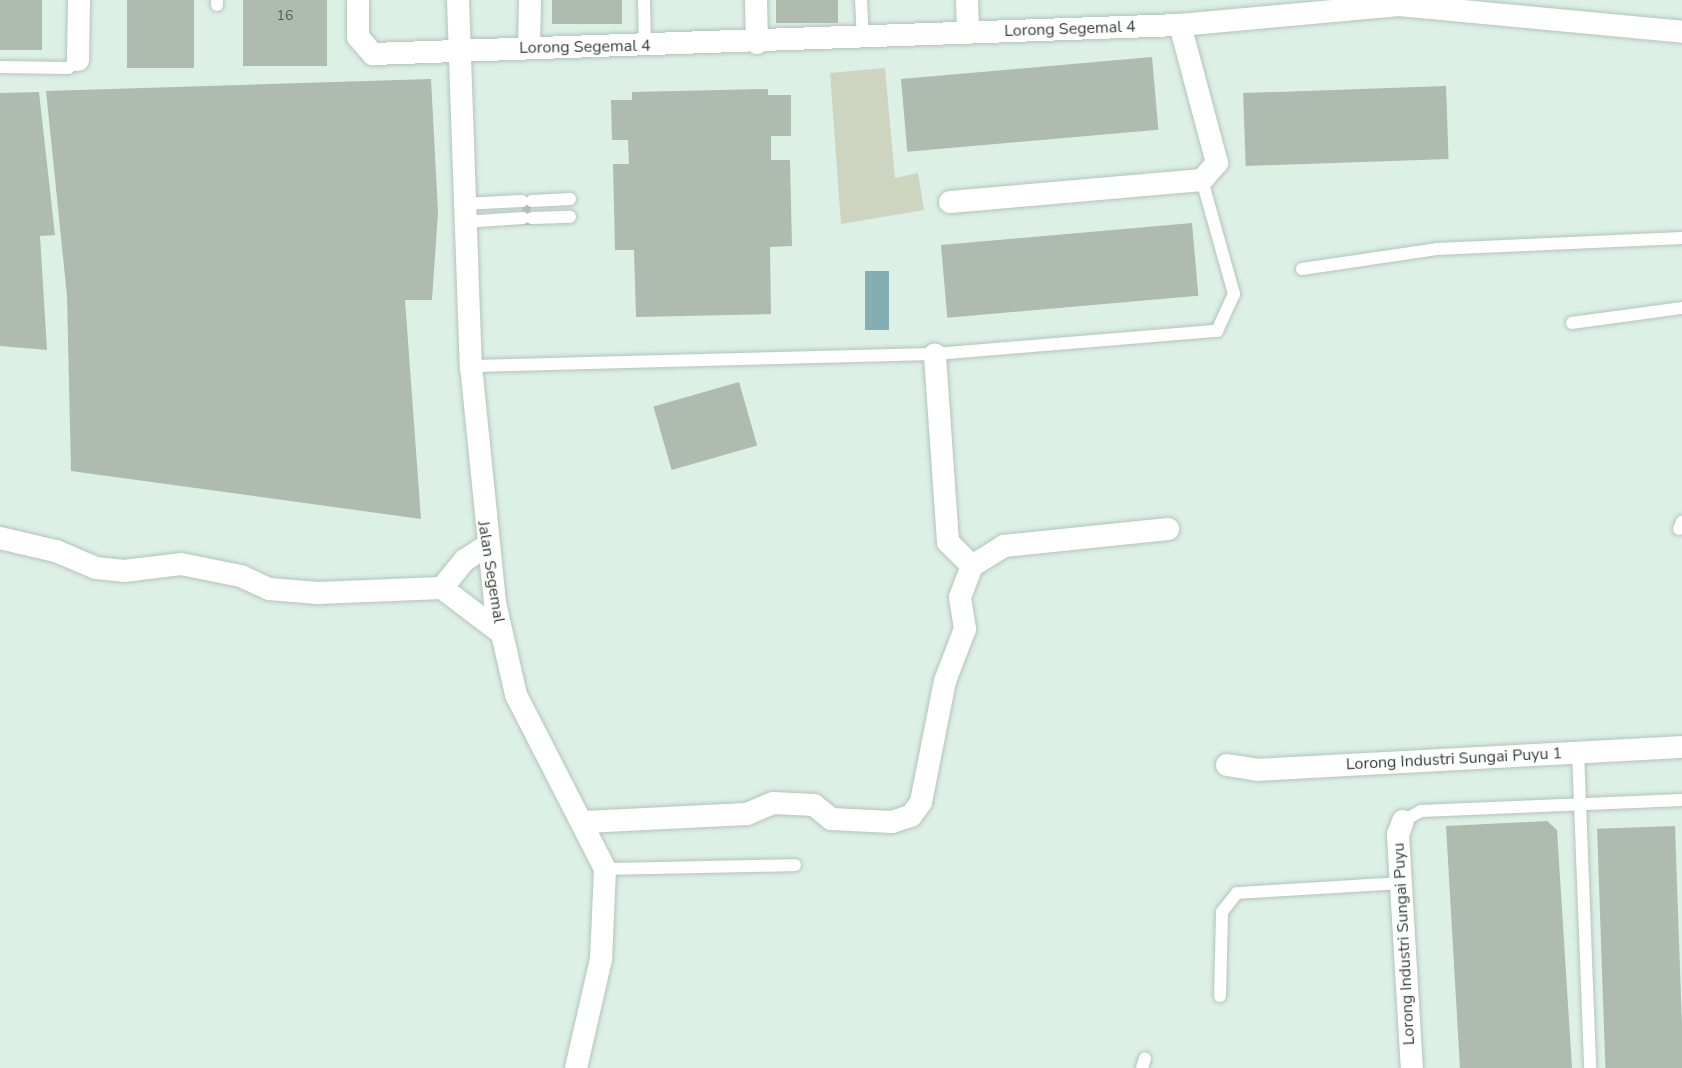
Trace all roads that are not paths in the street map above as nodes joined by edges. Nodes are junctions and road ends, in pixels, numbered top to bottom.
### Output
1 (79, 0) edge
2 (358, 0) edge
3 (458, 0) edge
4 (530, 0) edge
5 (644, 0) edge
6 (756, 0) edge
7 (861, 0) edge
8 (967, 0) edge
9 (1398, 3) edge
10 (1180, 25) junction
11 (1682, 32) edge
12 (968, 33) junction
13 (863, 40) junction
14 (757, 44) junction
15 (645, 46) junction
16 (529, 48) junction
17 (457, 50) junction
18 (78, 60) joint
19 (0, 68) edge
20 (1202, 180) junction
21 (570, 199) dead end
22 (950, 202) dead end
23 (463, 213) junction
24 (570, 217) dead end
25 (1682, 238) edge
26 (1302, 269) dead end
27 (1682, 308) edge
28 (1572, 323) dead end
29 (935, 354) junction
30 (471, 366) junction
31 (1168, 529) dead end
32 (0, 538) edge
33 (485, 548) junction
34 (972, 566) junction
35 (442, 588) junction
36 (501, 633) junction
37 (1682, 747) edge
38 (1578, 751) junction
39 (1227, 765) dead end
40 (1682, 800) edge
41 (1577, 803) junction
42 (1403, 821) joint
43 (585, 822) junction
44 (795, 865) dead end
45 (605, 869) junction
46 (1400, 883) junction
47 (1220, 996) dead end
48 (576, 1068) edge
49 (1412, 1068) edge
50 (1590, 1068) edge

1 - 18 street
2 - 17 street, Lorong Segemal 4
3 - 17 street, Jalan Segemal
4 - 16 street
5 - 15 lane
6 - 14 street
7 - 13 lane
8 - 12 street
9 - 10 street, Lorong Segemal 4
9 - 11 street, Lorong Segemal 4
10 - 12 street, Lorong Segemal 4
10 - 20 street
12 - 13 street, Lorong Segemal 4
13 - 14 street, Lorong Segemal 4
14 - 15 street, Lorong Segemal 4
15 - 16 street, Lorong Segemal 4
16 - 17 street, Lorong Segemal 4
17 - 23 street, Jalan Segemal
18 - 19 lane
20 - 22 street
20 - 29 lane
21 - 23 lane
23 - 24 lane
23 - 30 street, Jalan Segemal
25 - 26 lane
27 - 28 lane
29 - 30 lane
29 - 34 street
30 - 33 street, Jalan Segemal
31 - 34 street
32 - 35 street
33 - 35 street
33 - 36 street, Jalan Segemal
34 - 43 street
35 - 36 street
36 - 43 street, Jalan Segemal
37 - 38 street, Lorong Industri Sungai Puyu 1
38 - 39 street, Lorong Industri Sungai Puyu 1
38 - 41 lane
40 - 41 lane
41 - 42 lane
41 - 50 lane
42 - 46 street, Lorong Industri Sungai Puyu
43 - 45 street, Jalan Segemal
44 - 45 lane
45 - 48 street, Jalan Segemal
46 - 47 lane
46 - 49 street, Lorong Industri Sungai Puyu

